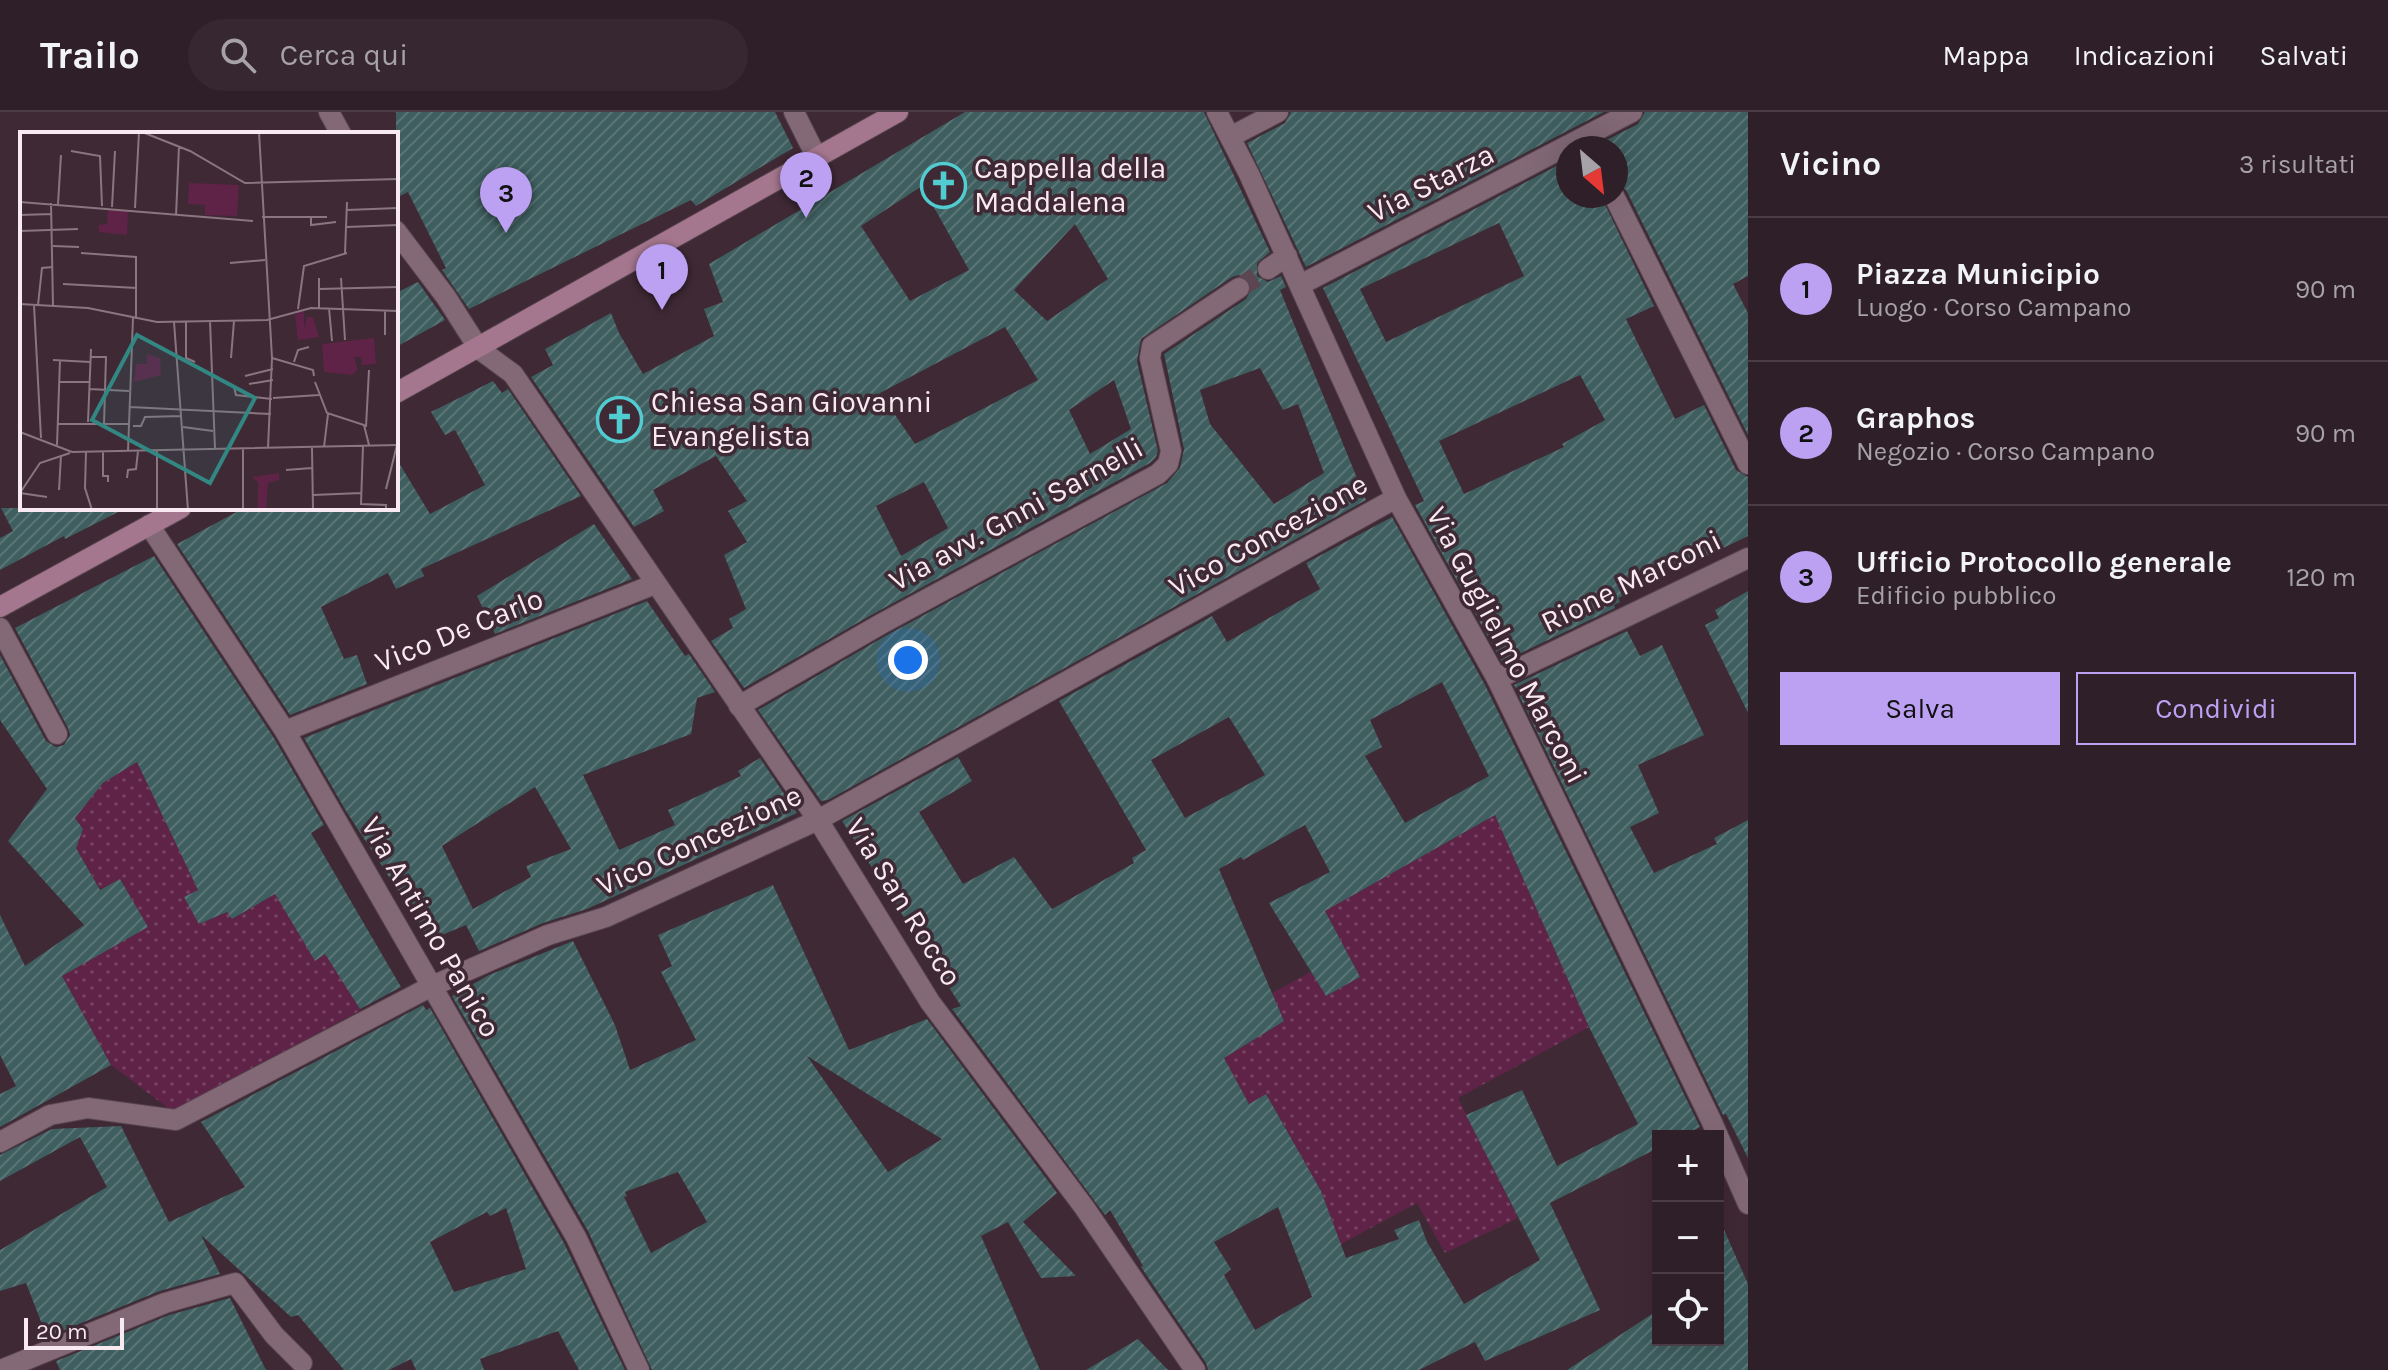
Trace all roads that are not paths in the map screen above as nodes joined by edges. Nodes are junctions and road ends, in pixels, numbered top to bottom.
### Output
1 (329, 112) edge
2 (794, 112) edge
3 (898, 112) edge
4 (1217, 112) edge
5 (1278, 112) edge
6 (1632, 112) edge
7 (340, 132) edge
8 (1596, 136) edge
9 (1230, 137) junction
10 (1556, 157) edge
11 (817, 158) junction
12 (1620, 208) edge
13 (398, 234) edge
14 (1287, 256) junction
15 (1268, 269) tunnel mouth
16 (1300, 285) junction
17 (1239, 288) tunnel mouth
18 (479, 349) junction
19 (398, 392) edge
20 (1748, 464) edge
21 (1396, 498) junction
22 (177, 510) edge
23 (149, 525) junction
24 (1748, 558) edge
25 (655, 584) junction
26 (0, 607) edge
27 (0, 628) edge
28 (1497, 679) junction
29 (739, 706) junction
30 (285, 731) junction
31 (57, 734) dead end
32 (818, 820) junction
33 (430, 987) junction
34 (0, 1142) edge
35 (1748, 1204) edge
36 (302, 1363) dead end
37 (1, 1370) edge
38 (639, 1370) edge
39 (1195, 1370) edge

1 - 7 street
2 - 11 street
3 - 11 main road
4 - 9 street, Via Guglielmo Marconi
5 - 9 street
6 - 8 street, Via Starza
9 - 14 street, Via Guglielmo Marconi
10 - 16 street, Via Starza
11 - 18 main road
12 - 20 street
13 - 18 street
14 - 15 street
14 - 16 street, Via Guglielmo Marconi
16 - 21 street, Via Guglielmo Marconi
17 - 29 street, Via avv. Gnni Sarnelli
18 - 19 main road
18 - 25 street, Via San Rocco
21 - 28 street, Via Guglielmo Marconi
21 - 32 street, Vico Concezione
22 - 23 main road
23 - 26 main road
23 - 30 street, Via Antimo Panico
24 - 28 street, Rione Marconi
25 - 29 street, Via San Rocco
25 - 30 street, Vico De Carlo
27 - 31 street
28 - 35 street, Via Guglielmo Marconi
29 - 32 street, Via San Rocco
30 - 33 street, Via Antimo Panico
32 - 33 street, Vico Concezione
32 - 39 street, Via San Rocco
33 - 34 street, Vico Concezione
33 - 38 street, Via Antimo Panico
36 - 37 street

